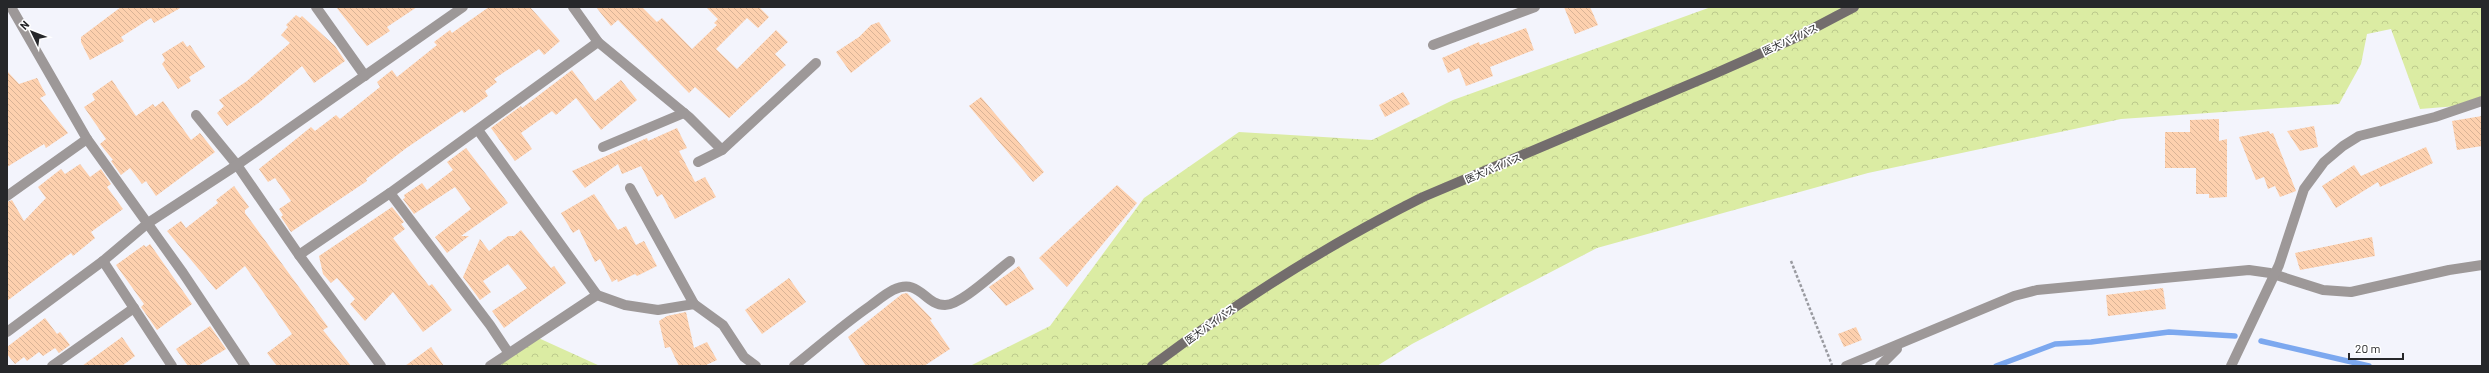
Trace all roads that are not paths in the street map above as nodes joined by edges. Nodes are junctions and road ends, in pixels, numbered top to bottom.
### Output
1 (11, 7) edge
2 (316, 7) edge
3 (463, 7) edge
4 (573, 7) edge
5 (1535, 7) edge
6 (1854, 7) edge
7 (598, 42) junction
8 (1433, 45) dead end
9 (816, 63) dead end
10 (365, 76) junction
11 (2482, 101) edge
12 (684, 113) junction
13 (196, 115) dead end
14 (478, 130) junction
15 (87, 139) junction
16 (603, 147) dead end
17 (722, 150) junction
18 (698, 162) dead end
19 (238, 165) junction
20 (630, 188) dead end
21 (390, 193) junction
22 (7, 196) edge
23 (148, 223) junction
24 (299, 255) junction
25 (103, 261) junction
26 (1010, 261) dead end
27 (2482, 265) edge
28 (2275, 275) junction
29 (597, 295) junction
30 (694, 304) junction
31 (134, 308) junction
32 (7, 332) edge
33 (1913, 340) junction
34 (508, 352) junction
35 (52, 366) edge
36 (172, 366) edge
37 (245, 366) edge
38 (381, 366) edge
39 (490, 366) edge
40 (756, 366) edge
41 (794, 366) edge
42 (1152, 366) edge
43 (1846, 366) edge
44 (1880, 366) edge
45 (2231, 366) edge

1 - 15 street
2 - 10 street
3 - 10 street
4 - 7 street
5 - 8 street
6 - 42 main road, 医大バイパス
7 - 12 street
7 - 14 street
9 - 17 street
10 - 19 street
11 - 28 street
12 - 16 street
12 - 17 street
13 - 19 street
14 - 21 street
14 - 29 street
15 - 22 street
15 - 23 street
17 - 18 street
19 - 23 street
19 - 24 street
20 - 30 street
21 - 24 street
21 - 34 street
23 - 25 street
23 - 37 street
24 - 38 street
25 - 31 street
25 - 32 street
26 - 41 street
27 - 28 street
28 - 33 street
28 - 45 street
29 - 30 street
29 - 34 street
30 - 40 street
31 - 35 street
31 - 36 street
33 - 43 street
33 - 44 street
34 - 39 street

